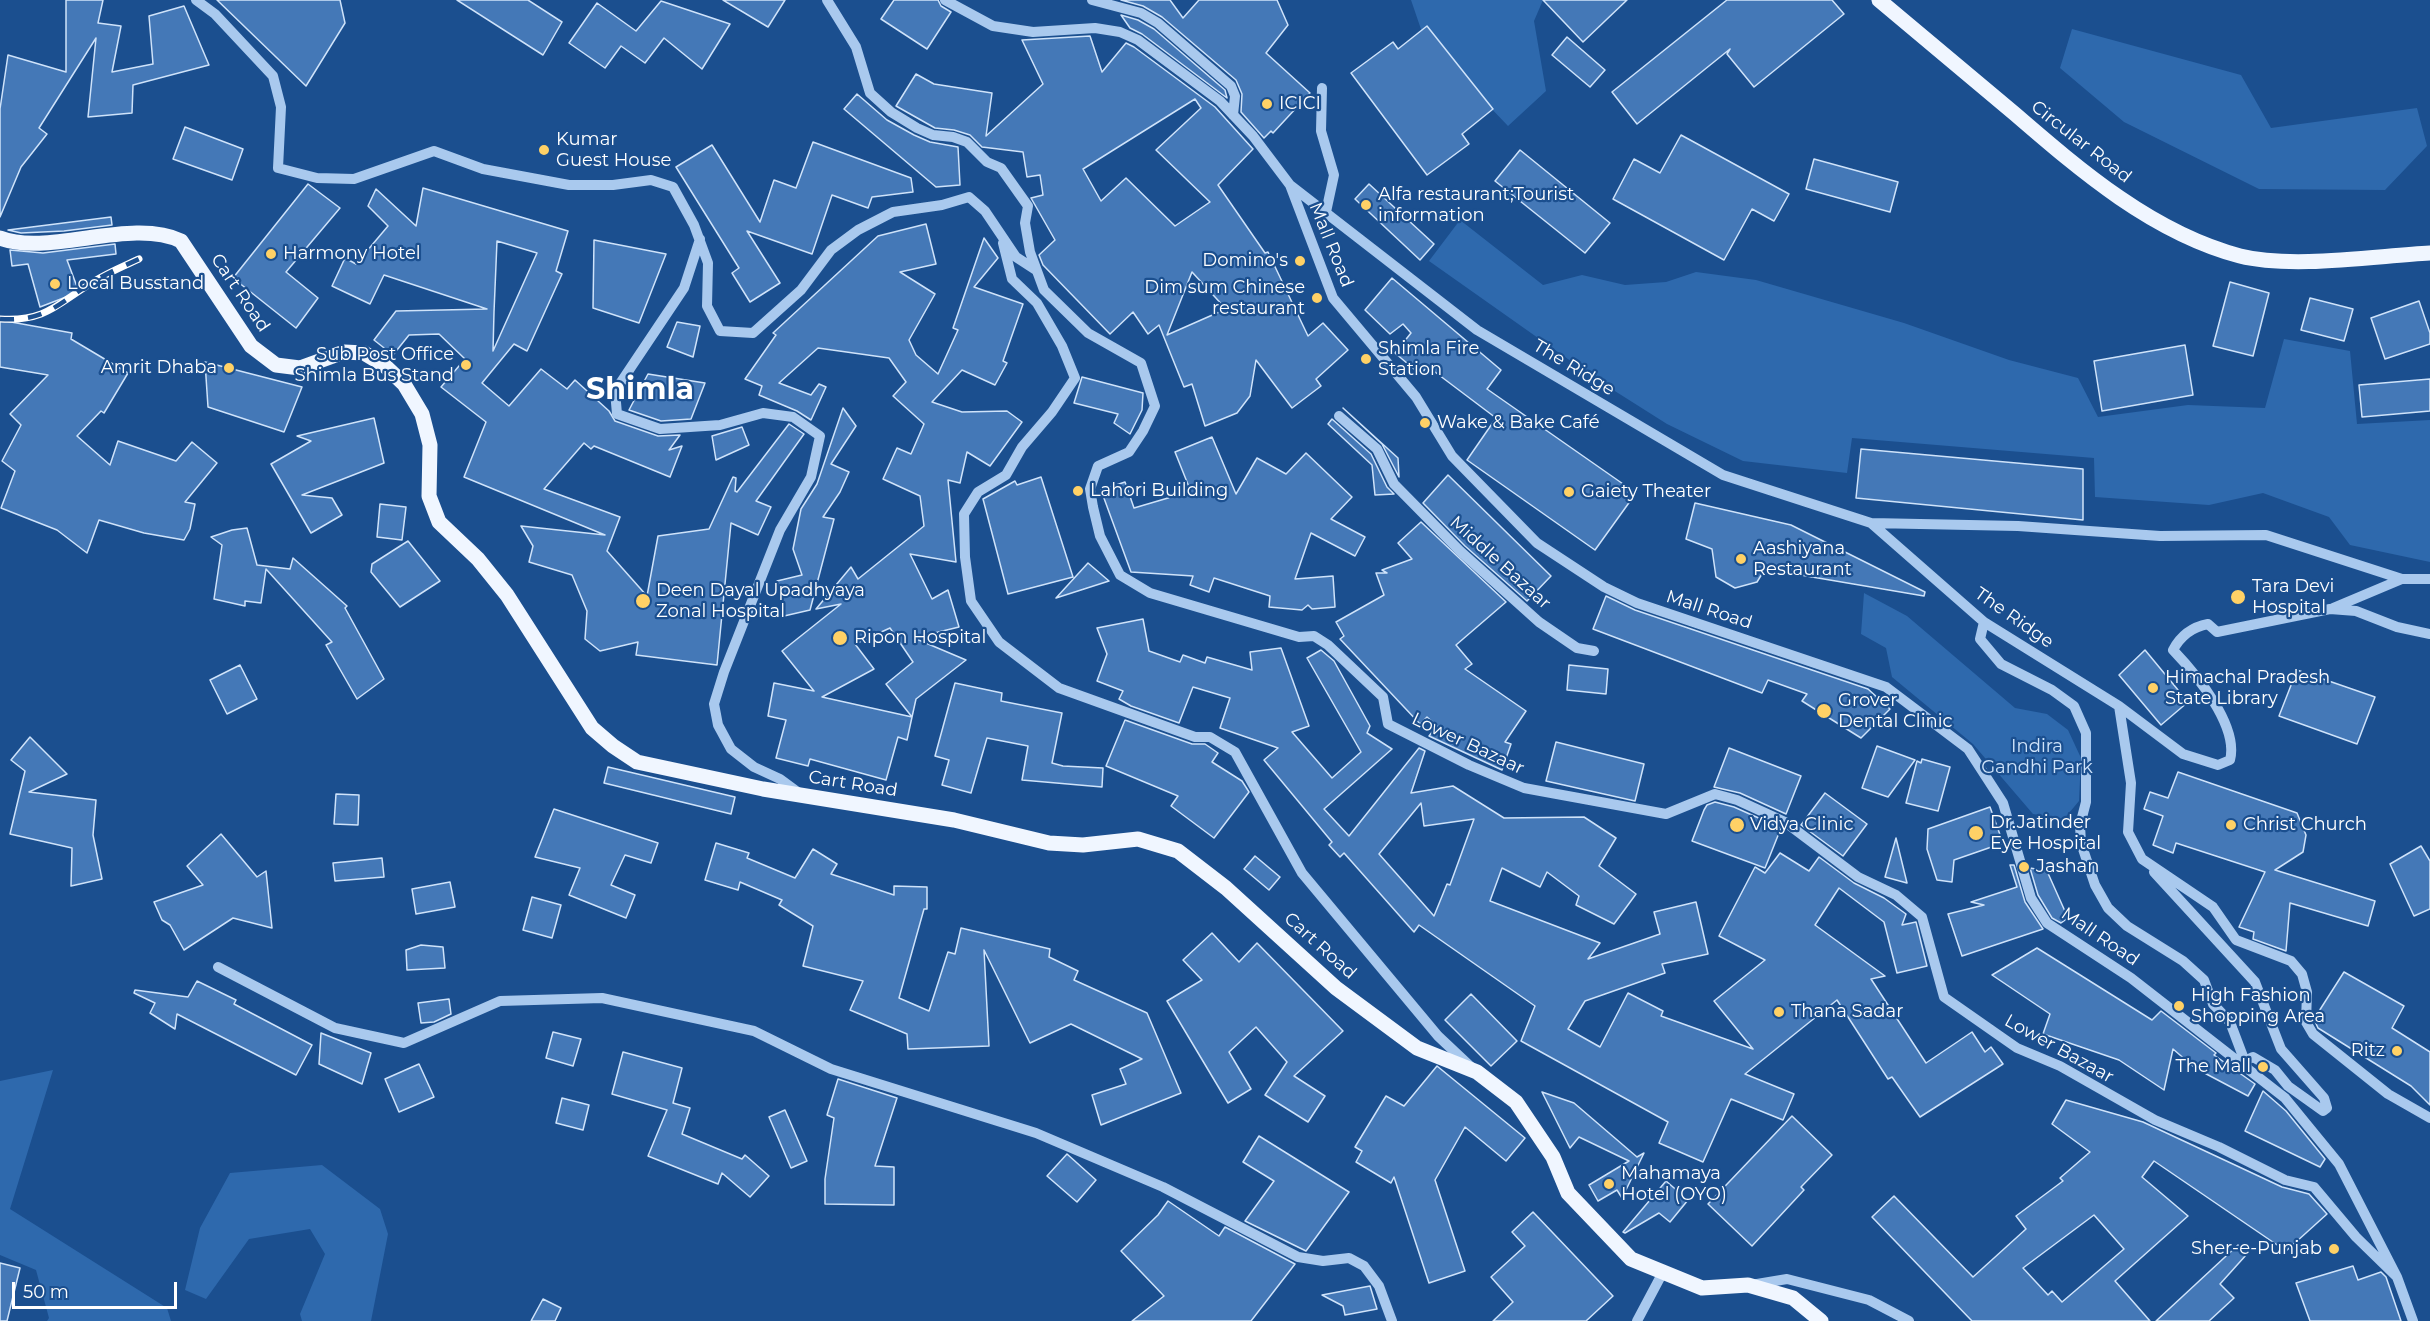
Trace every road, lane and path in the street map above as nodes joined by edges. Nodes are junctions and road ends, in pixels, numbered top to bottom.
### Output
1 (196, 0) edge
2 (827, 0) edge
3 (945, 0) edge
4 (1092, 0) edge
5 (1879, 0) edge
6 (1322, 88) dead end
7 (1233, 115) junction
8 (1290, 185) junction
9 (1326, 212) junction
10 (0, 238) edge
11 (700, 239) junction
12 (1002, 240) junction
13 (2430, 253) edge
14 (1036, 270) junction
15 (1340, 416) dead end
16 (1871, 523) junction
17 (2402, 579) junction
18 (2430, 579) edge
19 (2330, 609) junction
20 (1984, 622) junction
21 (2430, 634) edge
22 (1594, 651) dead end
23 (2119, 706) junction
24 (803, 795) junction
25 (2142, 859) junction
26 (218, 967) dead end
27 (2246, 1064) junction
28 (1477, 1072) junction
29 (2430, 1118) edge
30 (1662, 1274) junction
31 (2397, 1277) junction
32 (1748, 1285) junction
33 (1392, 1321) edge
34 (1637, 1321) edge
35 (1821, 1321) edge
36 (1909, 1321) edge
37 (2413, 1321) edge

1 - 11 street
2 - 14 street, Lower Bazaar
3 - 7 street, Mall Road
4 - 7 street
5 - 13 main road, Circular Road
6 - 9 street
7 - 8 street, Mall Road
8 - 9 street, The Ridge
8 - 27 street, Mall Road
9 - 16 street, The Ridge
10 - 24 main road, Cart Road
11 - 12 street
11 - 24 street
12 - 14 street
12 - 28 street
14 - 31 street, Lower Bazaar
15 - 22 street, Middle Bazaar
16 - 17 street, The Ridge
16 - 20 street, The Ridge
17 - 18 street
17 - 19 street
19 - 21 street
19 - 23 street, The Ridge
20 - 23 street, The Ridge
20 - 27 street
23 - 25 street
24 - 28 main road, Cart Road
25 - 27 street
25 - 29 street
26 - 33 street
27 - 31 street, Mall Road
28 - 30 main road, Cart Road
30 - 32 main road, Cart Road
30 - 34 street
31 - 37 street, Mall Road
32 - 35 main road, Cart Road
32 - 36 street

